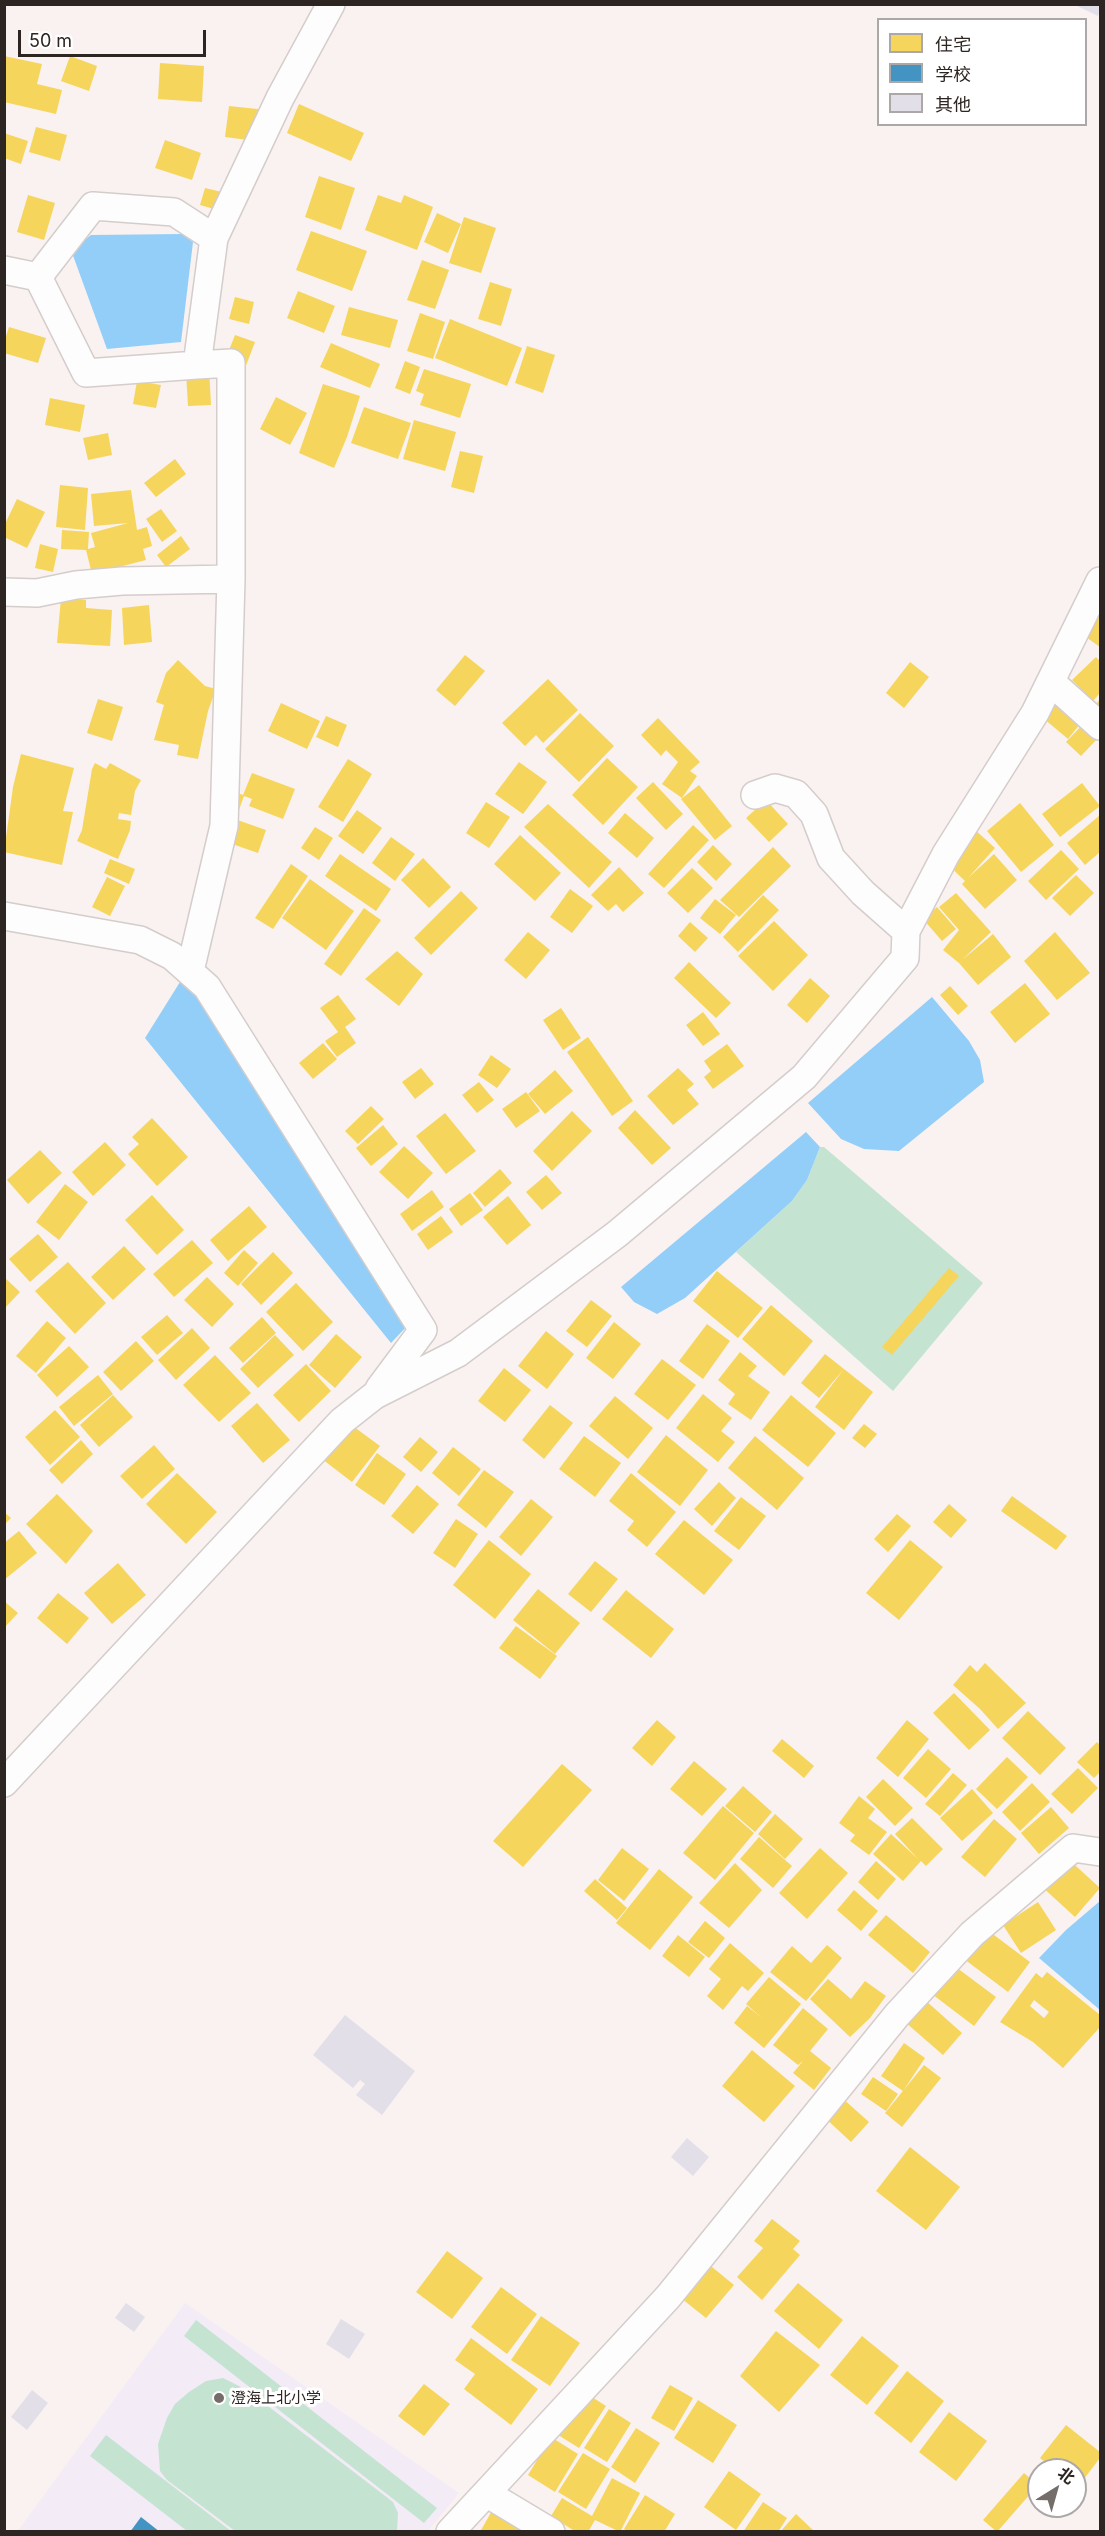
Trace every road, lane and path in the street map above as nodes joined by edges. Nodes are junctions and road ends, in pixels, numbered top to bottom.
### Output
1 (331, 4) edge
2 (214, 238) junction
3 (4, 270) edge
4 (38, 278) junction
5 (196, 365) junction
6 (231, 579) junction
7 (1101, 581) edge
8 (4, 592) edge
9 (1051, 682) junction
10 (1101, 726) edge
11 (755, 795) dead end
12 (4, 916) edge
13 (906, 931) junction
14 (190, 971) junction
15 (375, 1395) junction
16 (4, 1783) edge
17 (1101, 1852) edge
18 (486, 2493) junction
19 (450, 2532) edge
20 (551, 2532) edge

1 - 2 street
2 - 4 street
2 - 5 street
3 - 4 street
4 - 5 street
5 - 6 street
6 - 8 street
6 - 14 street
7 - 9 street
9 - 10 street
9 - 13 street
11 - 13 street
12 - 14 street
13 - 15 street
14 - 15 street
15 - 16 street
17 - 18 street
18 - 19 street
18 - 20 street

